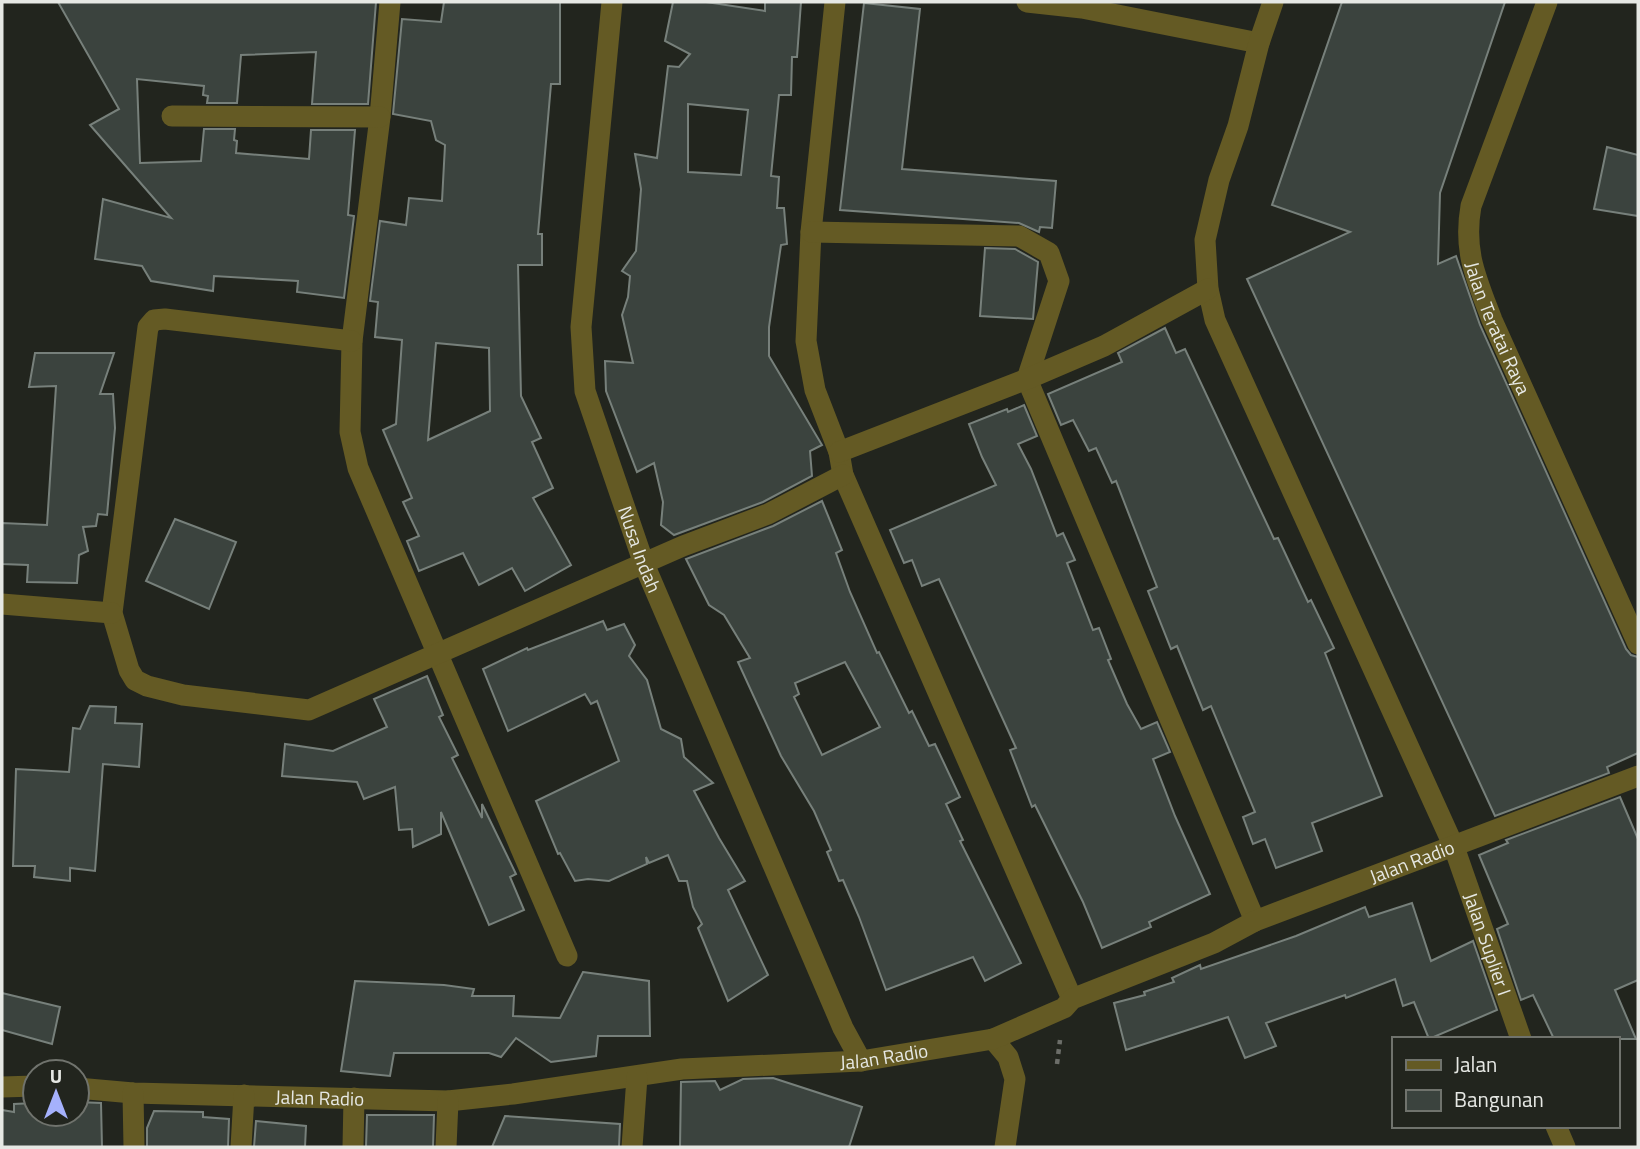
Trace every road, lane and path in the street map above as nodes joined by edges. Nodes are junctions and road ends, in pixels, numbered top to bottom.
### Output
1 (390, 2) edge
2 (612, 2) edge
3 (835, 2) edge
4 (1027, 2) edge
5 (1273, 2) edge
6 (1547, 2) edge
7 (1259, 43) junction
8 (172, 116) dead end
9 (380, 117) junction
10 (811, 232) junction
11 (1208, 289) junction
12 (352, 341) junction
13 (1027, 379) junction
14 (839, 452) junction
15 (844, 475) junction
16 (644, 564) junction
17 (2, 604) edge
18 (112, 613) junction
19 (1638, 644) edge
20 (438, 654) junction
21 (1638, 776) edge
22 (1454, 847) junction
23 (1255, 922) junction
24 (567, 956) dead end
25 (1072, 999) junction
26 (1520, 1037) edge
27 (993, 1039) junction
28 (861, 1062) junction
29 (637, 1077) junction
30 (21, 1086) edge
31 (2, 1087) edge
32 (91, 1089) edge
33 (133, 1093) junction
34 (244, 1095) junction
35 (354, 1098) junction
36 (448, 1101) junction
37 (1557, 1128) edge
38 (134, 1147) edge
39 (242, 1147) edge
40 (353, 1147) edge
41 (446, 1147) edge
42 (632, 1147) edge
43 (1005, 1147) edge
44 (1565, 1147) edge

1 - 9 street
2 - 16 street, Nusa Indah
3 - 10 street
4 - 7 street
5 - 7 street, Jalan Suplier I
6 - 19 street, Jalan Teratai Raya
7 - 11 street, Jalan Suplier I
8 - 9 street
9 - 12 street
10 - 13 street
10 - 14 street
11 - 13 street
11 - 22 street, Jalan Suplier I
12 - 18 street
12 - 20 street
13 - 14 street
13 - 23 street
14 - 15 street
15 - 16 street
15 - 25 street
16 - 20 street
16 - 28 street, Nusa Indah
17 - 18 street
18 - 20 street
20 - 24 street
21 - 22 street, Jalan Radio
22 - 23 street, Jalan Radio
22 - 26 street, Jalan Suplier I
23 - 25 street, Jalan Radio
25 - 27 street, Jalan Radio
27 - 28 street, Jalan Radio
27 - 43 street
28 - 29 street, Jalan Radio
29 - 36 street, Jalan Radio
29 - 42 street
30 - 31 street
32 - 33 street, Jalan Radio
33 - 34 street, Jalan Radio
33 - 38 street
34 - 35 street, Jalan Radio
34 - 39 street
35 - 36 street, Jalan Radio
35 - 40 street
36 - 41 street
37 - 44 street

